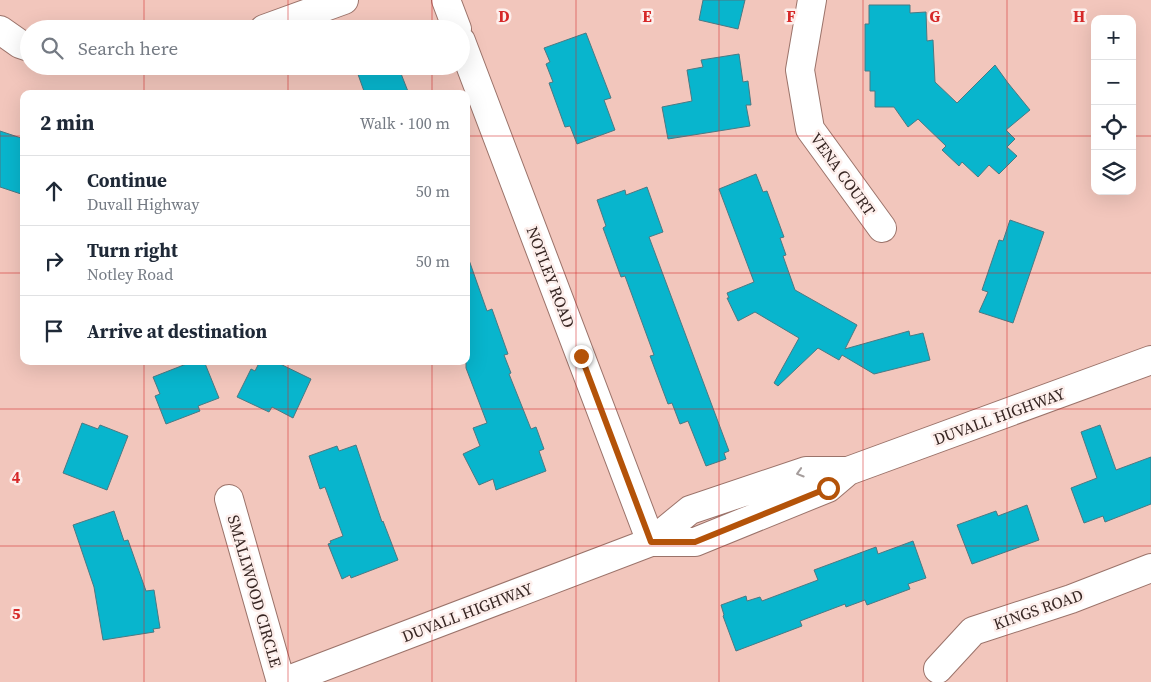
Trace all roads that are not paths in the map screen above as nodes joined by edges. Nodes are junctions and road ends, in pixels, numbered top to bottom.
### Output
1 (344, 0) edge
2 (446, 0) edge
3 (812, 0) edge
4 (289, 20) edge
5 (454, 20) edge
6 (0, 30) edge
7 (20, 44) edge
8 (470, 65) edge
9 (882, 228) dead end
10 (1151, 360) edge
11 (229, 499) dead end
12 (651, 542) junction
13 (1151, 568) edge
14 (938, 669) dead end
15 (282, 682) edge

1 - 4 street
2 - 5 street
3 - 9 street, VENA COURT
6 - 7 street
8 - 12 street, NOTLEY ROAD
10 - 12 street, DUVALL HIGHWAY
11 - 15 street, SMALLWOOD CIRCLE
12 - 15 street, DUVALL HIGHWAY
13 - 14 street, KINGS ROAD

